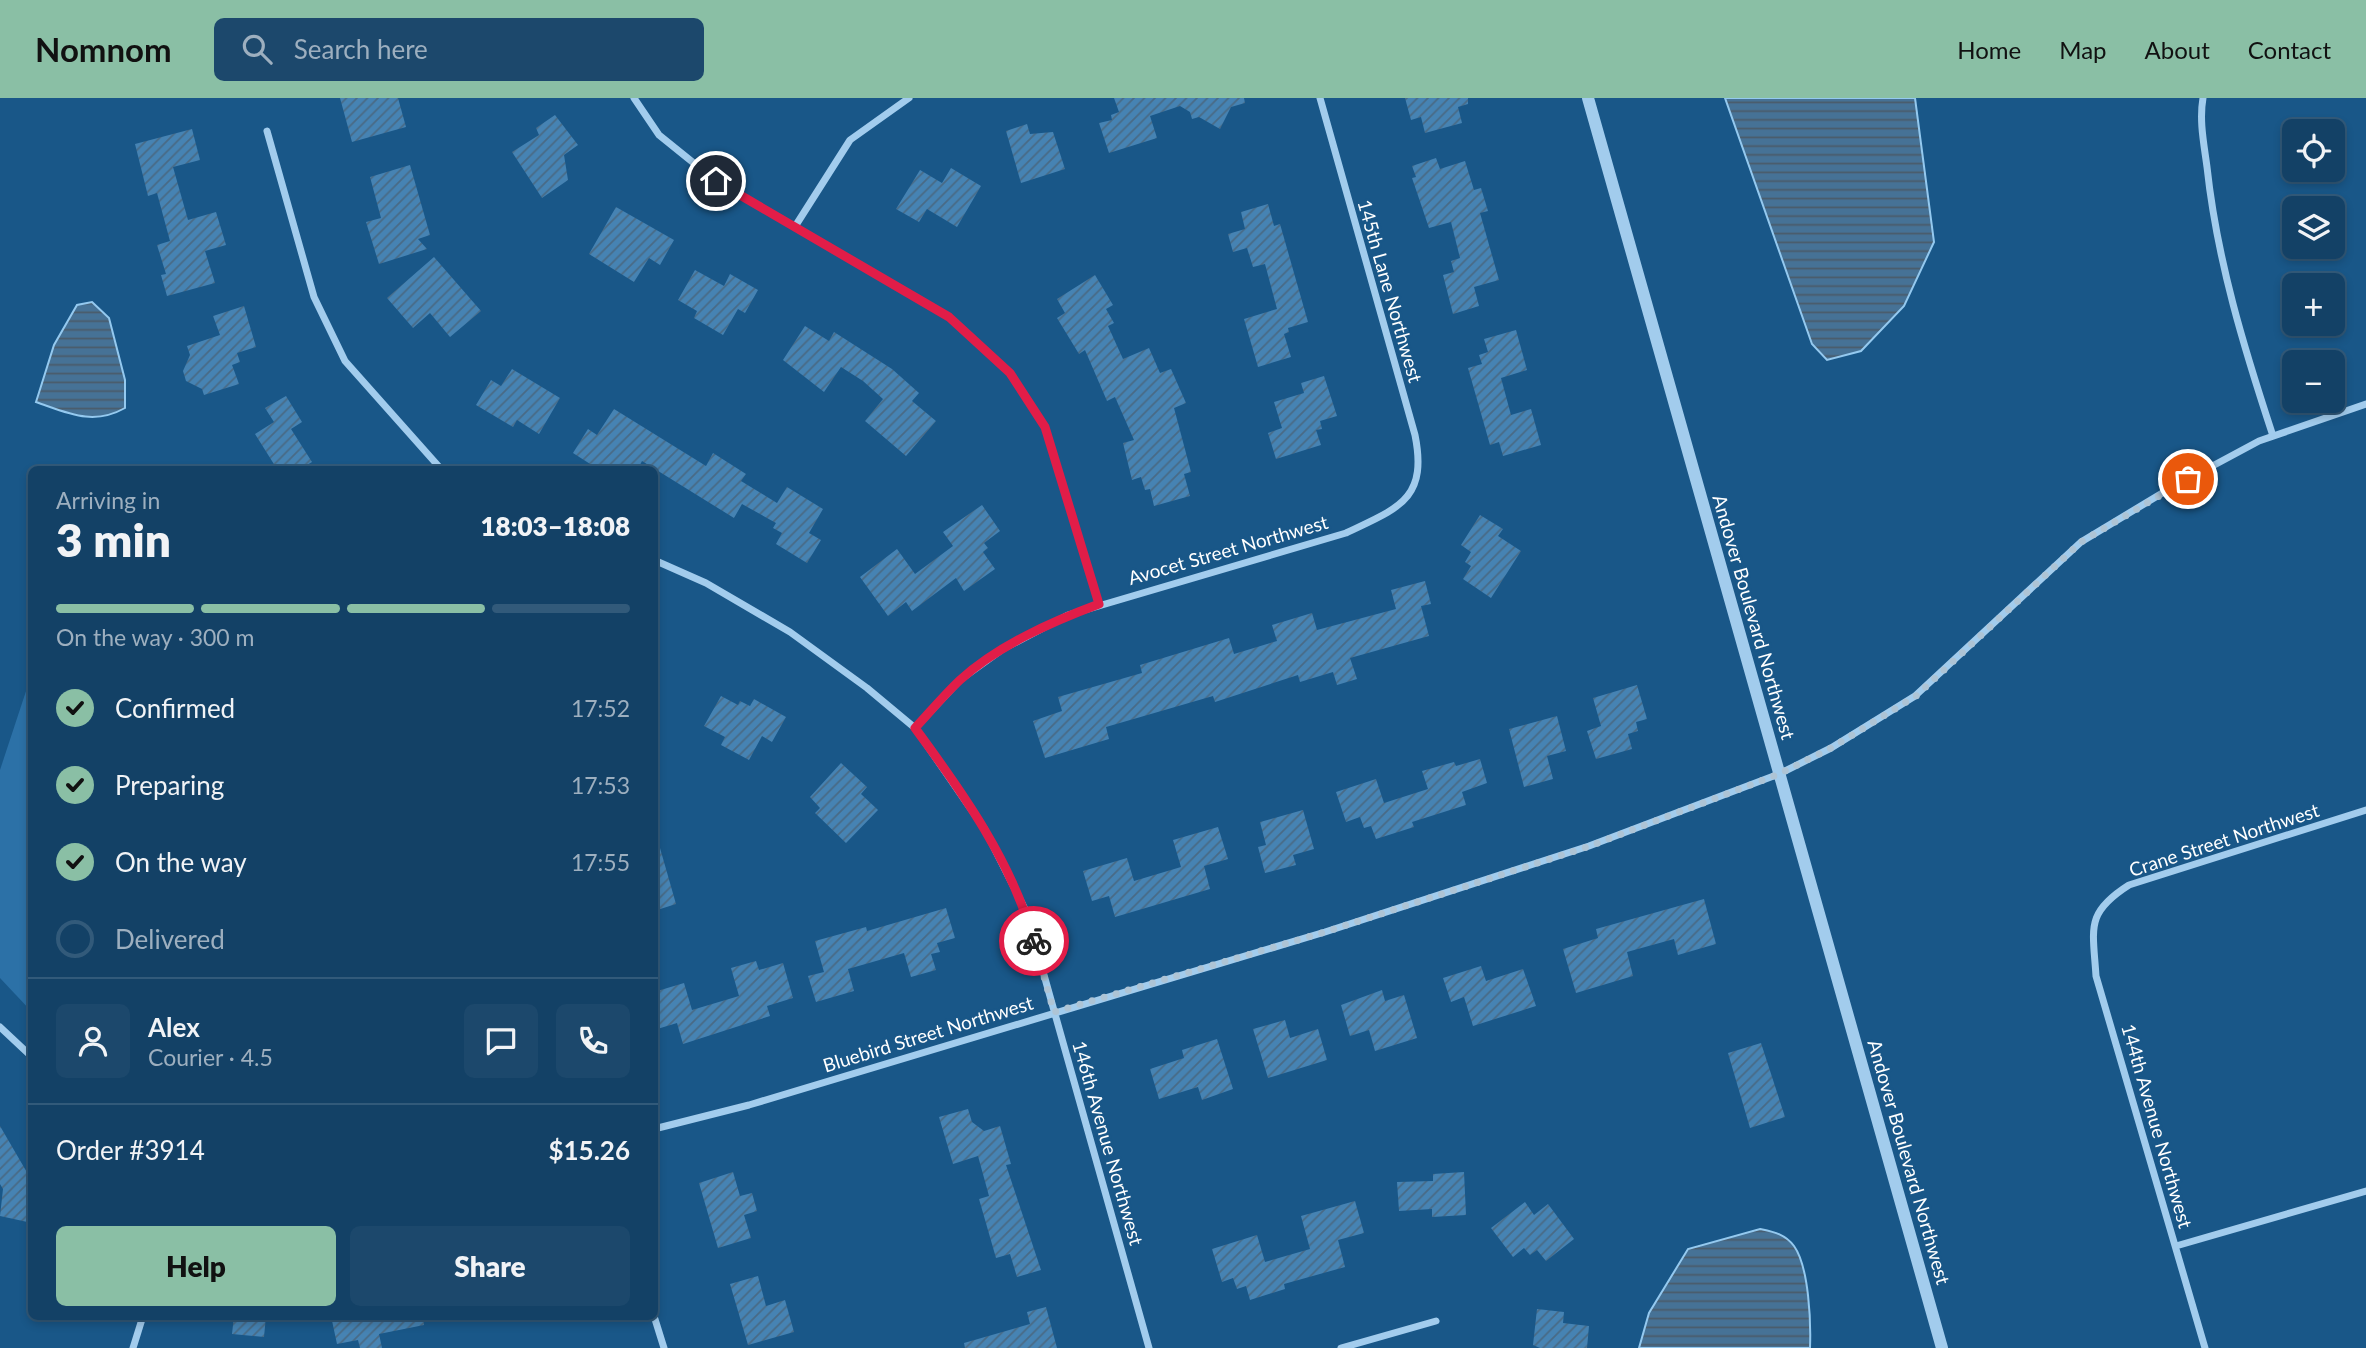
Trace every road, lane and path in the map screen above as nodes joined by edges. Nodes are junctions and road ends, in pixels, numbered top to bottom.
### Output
1 (634, 98) edge
2 (909, 98) edge
3 (1320, 98) edge
4 (1588, 98) edge
5 (2203, 98) edge
6 (267, 131) dead end
7 (796, 225) junction
8 (2366, 404) edge
9 (2273, 436) junction
10 (438, 466) edge
11 (1413, 493) joint
12 (658, 562) edge
13 (1099, 604) junction
14 (915, 728) junction
15 (1779, 774) junction
16 (2366, 810) edge
17 (2098, 911) joint
18 (1054, 1012) junction
19 (0, 1027) edge
20 (28, 1053) edge
21 (658, 1128) edge
22 (2366, 1191) edge
23 (2176, 1247) junction
24 (142, 1320) edge
25 (655, 1320) edge
26 (1436, 1321) dead end
27 (134, 1348) edge
28 (664, 1348) edge
29 (1149, 1348) edge
30 (1341, 1348) edge
31 (1942, 1348) edge
32 (2205, 1348) edge

1 - 7 street
2 - 7 street
3 - 11 street, 145th Lane Northwest
4 - 15 street, Andover Boulevard Northwest
5 - 9 street
6 - 10 street
7 - 13 street
8 - 9 street, Bluebird Street Northwest
9 - 15 street, Bluebird Street Northwest
11 - 13 street, Avocet Street Northwest
12 - 14 street, 146th Avenue Northwest
13 - 14 street, Avocet Street Northwest
14 - 18 street, 146th Avenue Northwest
15 - 18 street, Bluebird Street Northwest
15 - 31 street, Andover Boulevard Northwest
16 - 17 street, Crane Street Northwest
17 - 23 street, 144th Avenue Northwest
18 - 21 street, Bluebird Street Northwest
18 - 29 street, 146th Avenue Northwest
19 - 20 street
22 - 23 street
23 - 32 street, 144th Avenue Northwest
24 - 27 street
25 - 28 street
26 - 30 street

